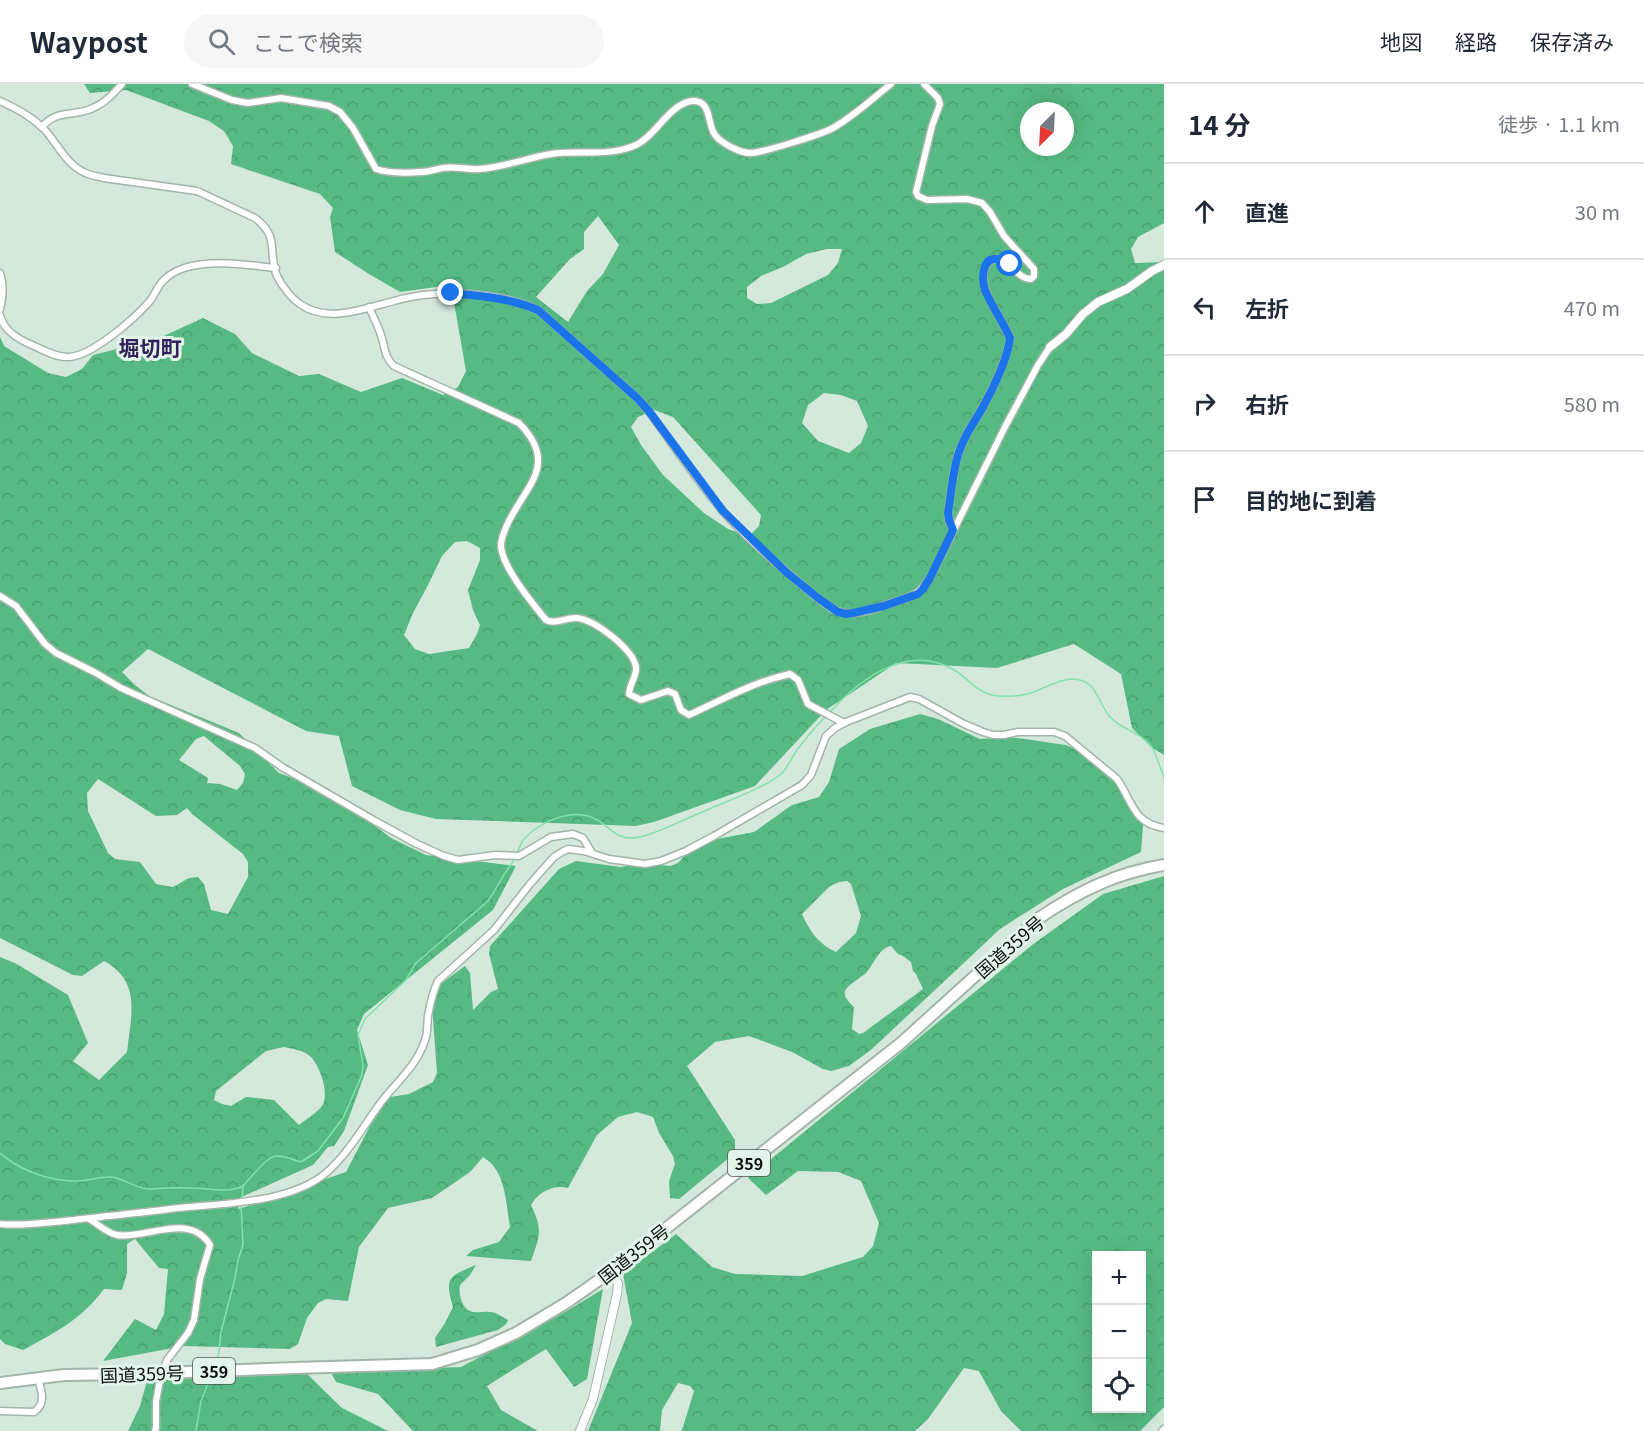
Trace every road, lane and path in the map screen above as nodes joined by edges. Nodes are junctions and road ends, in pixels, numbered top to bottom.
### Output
1 (122, 84) edge
2 (192, 84) edge
3 (891, 84) edge
4 (924, 84) edge
5 (0, 101) edge
6 (42, 127) junction
7 (1164, 265) edge
8 (276, 268) junction
9 (0, 275) edge
10 (369, 307) junction
11 (0, 309) edge
12 (0, 315) edge
13 (1050, 347) joint
14 (953, 530) junction
15 (0, 596) edge
16 (844, 723) junction
17 (1164, 828) edge
18 (592, 854) junction
19 (1164, 865) edge
20 (88, 1219) junction
21 (0, 1224) edge
22 (612, 1271) junction
23 (38, 1378) junction
24 (0, 1383) edge
25 (0, 1411) edge
26 (155, 1431) edge
27 (580, 1431) edge

1 - 6 street
2 - 3 street
4 - 14 street
5 - 6 street
6 - 8 street
7 - 13 street
8 - 10 street
8 - 12 street
9 - 11 street
10 - 14 street
10 - 16 street
13 - 14 street
15 - 18 street
16 - 17 street
16 - 18 street
18 - 20 street
19 - 22 highway, 国道359号 / 359
20 - 21 street
20 - 26 street
22 - 23 highway, 国道359号 / 359, bridge
22 - 27 street
23 - 24 highway, 国道359号 / 359
23 - 25 street

